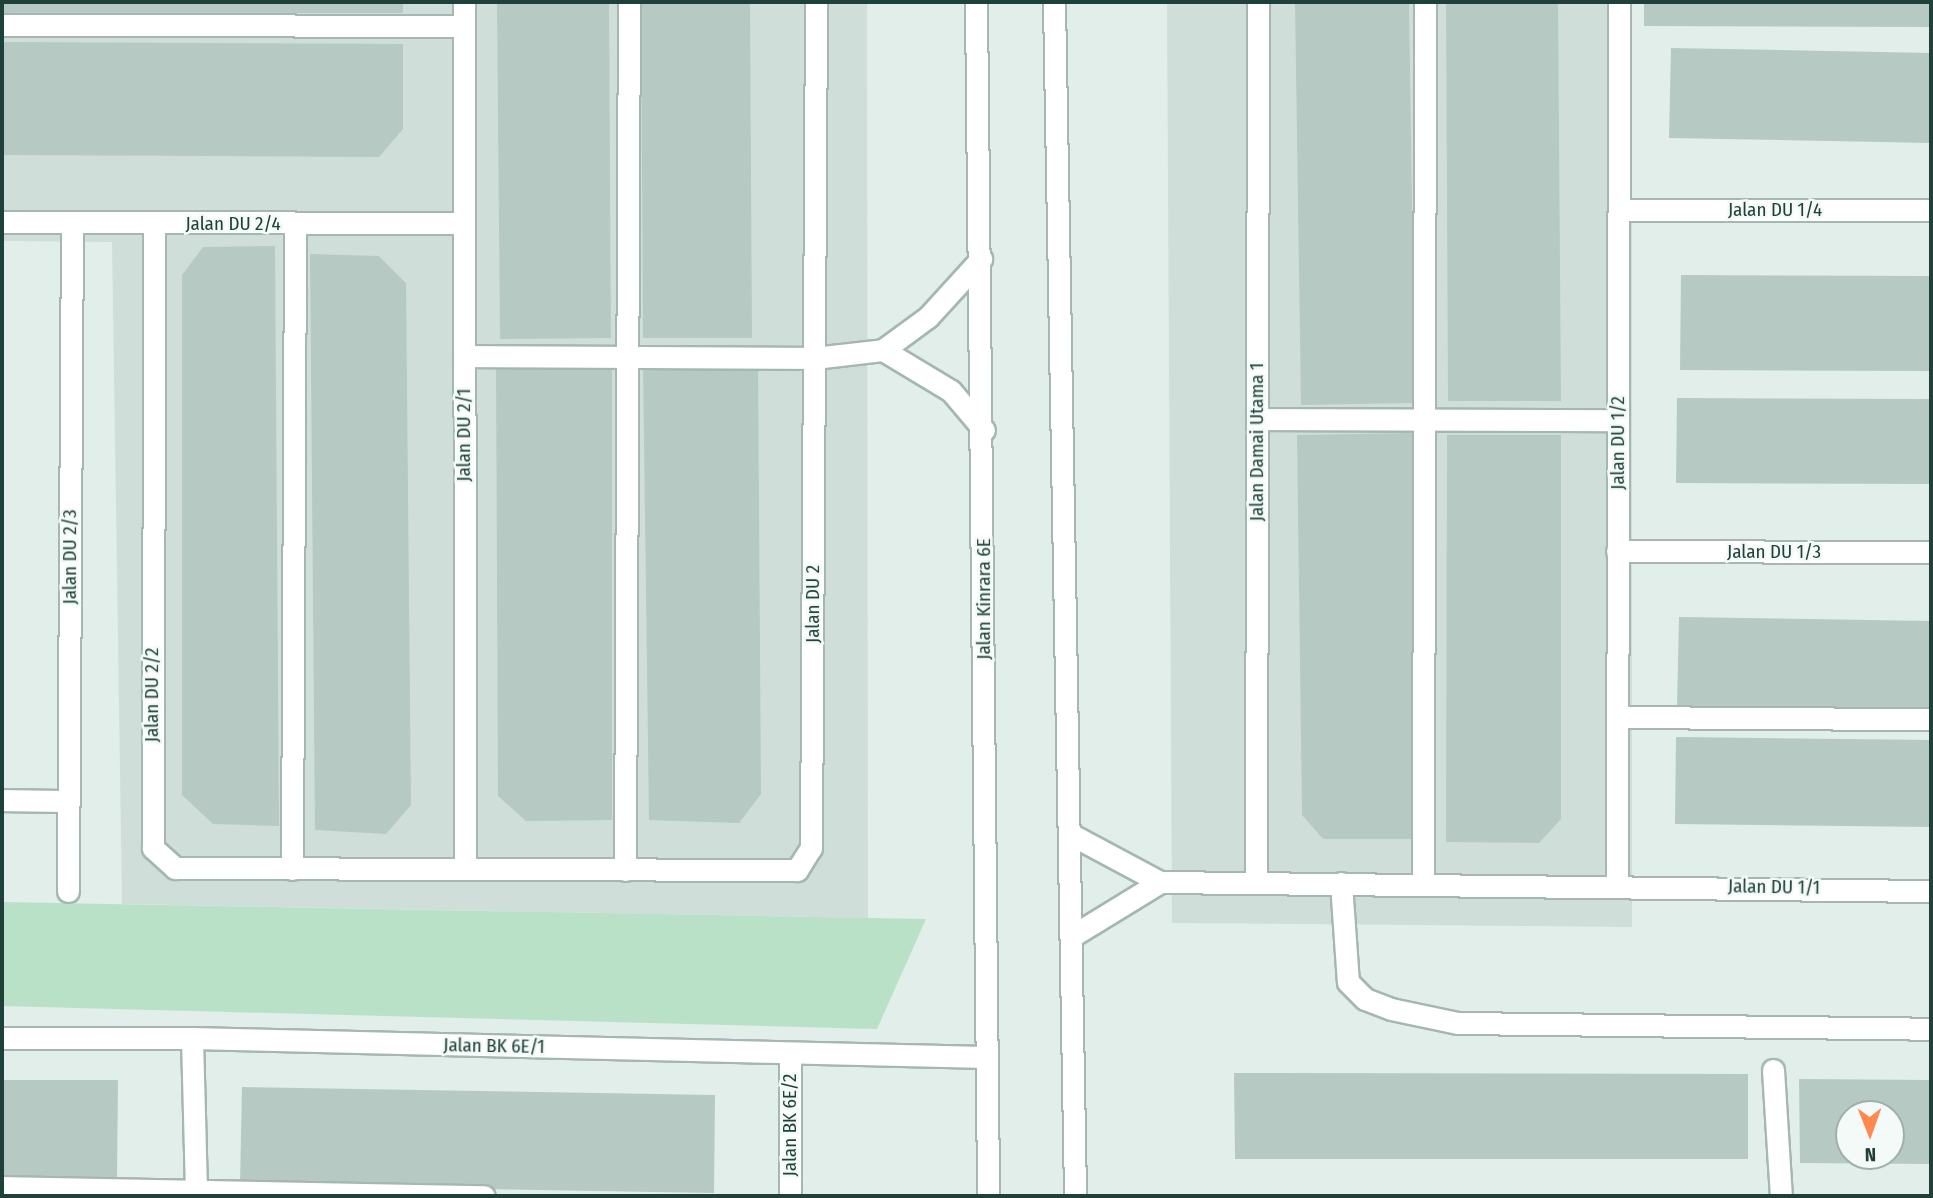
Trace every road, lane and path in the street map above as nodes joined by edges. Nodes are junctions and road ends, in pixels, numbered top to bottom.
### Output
1 (464, 2) edge
2 (629, 2) edge
3 (816, 2) edge
4 (976, 2) edge
5 (1258, 2) edge
6 (1425, 2) edge
7 (1619, 2) edge
8 (1058, 5) edge
9 (2, 25) edge
10 (464, 26) junction
11 (1619, 210) junction
12 (1931, 210) edge
13 (2, 222) edge
14 (72, 223) junction
15 (154, 223) junction
16 (464, 223) junction
17 (295, 224) junction
18 (981, 259) junction
19 (883, 350) junction
20 (464, 356) junction
21 (628, 358) junction
22 (814, 358) junction
23 (1258, 419) junction
24 (1424, 419) junction
25 (1618, 420) junction
26 (984, 430) junction
27 (1617, 551) junction
28 (1931, 552) edge
29 (1617, 717) junction
30 (1931, 719) edge
31 (2, 800) edge
32 (69, 801) junction
33 (1070, 834) junction
34 (465, 867) junction
35 (292, 869) junction
36 (625, 870) junction
37 (1160, 883) junction
38 (1256, 883) junction
39 (1341, 883) junction
40 (1423, 883) junction
41 (1617, 884) junction
42 (68, 891) dead end
43 (1931, 891) edge
44 (1072, 936) junction
45 (1931, 1029) edge
46 (2, 1038) edge
47 (192, 1038) junction
48 (790, 1053) junction
49 (986, 1057) junction
50 (1773, 1070) dead end
51 (2, 1187) edge
52 (196, 1193) edge
53 (485, 1196) edge
54 (790, 1196) edge
55 (988, 1196) edge
56 (1074, 1196) edge
57 (1781, 1196) edge

1 - 10 street, Jalan DU 2/1
2 - 21 street
3 - 22 street, Jalan DU 2
4 - 18 street, Jalan Kinrara 6E
5 - 23 street, Jalan Damai Utama 1
6 - 24 street
7 - 11 street, Jalan DU 1/2
8 - 33 street
9 - 10 street
10 - 16 street, Jalan DU 2/1
11 - 12 street, Jalan DU 1/4
11 - 25 street, Jalan DU 1/2
13 - 14 street, Jalan DU 2/4
14 - 15 street, Jalan DU 2/4
14 - 32 street, Jalan DU 2/3
15 - 17 street, Jalan DU 2/4
15 - 35 street, Jalan DU 2/2
16 - 17 street, Jalan DU 2/4
16 - 20 street, Jalan DU 2/1
17 - 35 street
18 - 19 street
18 - 26 street, Jalan Kinrara 6E
19 - 22 street
19 - 26 street
20 - 21 street
20 - 34 street, Jalan DU 2/1
21 - 22 street
21 - 36 street
22 - 36 street, Jalan DU 2
23 - 24 street
23 - 38 street, Jalan Damai Utama 1
24 - 25 street
24 - 40 street
25 - 27 street, Jalan DU 1/2
26 - 49 street, Jalan Kinrara 6E
27 - 28 street, Jalan DU 1/3
27 - 29 street, Jalan DU 1/2
29 - 30 street
29 - 41 street, Jalan DU 1/2
31 - 32 street
32 - 42 street, Jalan DU 2/3
33 - 37 street
33 - 44 street
34 - 35 street, Jalan DU 2/2
34 - 36 street, Jalan DU 2
37 - 38 street
37 - 44 street
38 - 39 street
39 - 40 street
39 - 45 street
40 - 41 street
41 - 43 street, Jalan DU 1/1
44 - 56 street
46 - 47 street, Jalan BK 6E/1
47 - 48 street, Jalan BK 6E/1
47 - 52 street
48 - 49 street, Jalan BK 6E/1
48 - 54 street, Jalan BK 6E/2
49 - 55 street, Jalan Kinrara 6E
50 - 57 street
51 - 52 street
52 - 53 street

